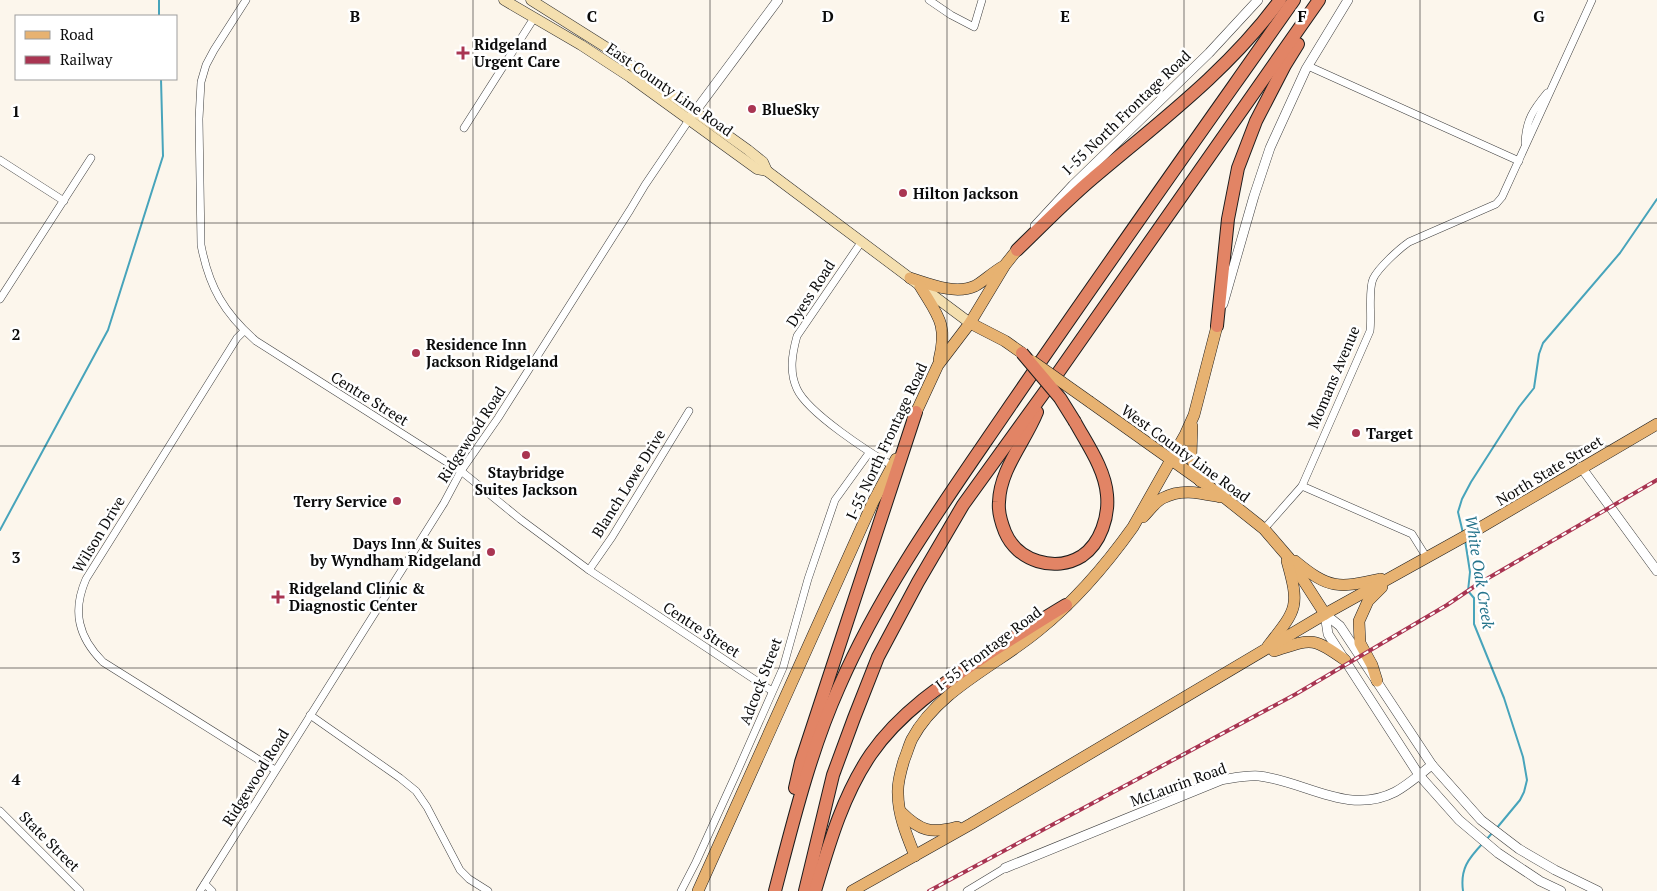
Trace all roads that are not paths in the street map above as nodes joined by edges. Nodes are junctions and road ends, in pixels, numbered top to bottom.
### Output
1 (246, 0) edge
2 (504, 0) edge
3 (531, 0) edge
4 (778, 0) edge
5 (929, 0) edge
6 (982, 0) edge
7 (1258, 0) edge
8 (1280, 0) edge
9 (1294, 0) edge
10 (1319, 0) edge
11 (1324, 0) edge
12 (1348, 0) edge
13 (1592, 0) edge
14 (534, 18) junction
15 (1308, 66) junction
16 (692, 115) junction
17 (464, 128) dead end
18 (91, 158) dead end
19 (0, 160) edge
20 (1519, 161) junction
21 (64, 200) junction
22 (862, 242) junction
23 (1017, 250) junction
24 (1005, 265) junction
25 (910, 278) junction
26 (920, 286) junction
27 (3, 288) edge
28 (0, 300) edge
29 (970, 323) junction
30 (1217, 326) junction
31 (244, 331) junction
32 (1005, 341) joint
33 (1022, 353) junction
34 (938, 365) junction
35 (1046, 390) junction
36 (689, 411) dead end
37 (916, 412) junction
38 (1194, 414) junction
39 (1657, 424) edge
40 (869, 452) junction
41 (1170, 460) junction
42 (893, 466) junction
43 (1581, 467) junction
44 (461, 471) junction
45 (1200, 481) junction
46 (1302, 486) junction
47 (1225, 498) junction
48 (1133, 527) junction
49 (1264, 529) junction
50 (1284, 552) junction
51 (1427, 558) junction
52 (589, 570) junction
53 (1657, 571) edge
54 (1392, 577) junction
55 (1066, 605) junction
56 (1325, 614) junction
57 (1262, 653) junction
58 (1345, 660) junction
59 (1377, 681) junction
60 (772, 691) junction
61 (310, 715) junction
62 (1432, 765) junction
63 (275, 770) junction
64 (1419, 775) junction
65 (0, 811) edge
66 (901, 812) junction
67 (971, 824) junction
68 (915, 856) junction
69 (818, 861) junction
70 (1005, 868) joint
71 (777, 883) edge
72 (205, 884) junction
73 (80, 891) edge
74 (200, 891) edge
75 (212, 891) edge
76 (488, 891) edge
77 (681, 891) edge
78 (698, 891) edge
79 (805, 891) edge
80 (815, 891) edge
81 (852, 891) edge
82 (967, 891) edge
83 (1561, 891) edge
84 (1598, 891) edge

1 - 31 street, Centre Street
2 - 14 main road, East County Line Road
3 - 16 main road, East County Line Road
4 - 16 street, Ridgewood Road
5 - 6 street
7 - 23 street, I-55 North Frontage Road
8 - 23 highway
9 - 71 highway
10 - 35 highway
11 - 30 highway
12 - 15 street
13 - 20 street, Momans Avenue
14 - 16 main road, East County Line Road
14 - 17 street
15 - 20 street
15 - 30 street
16 - 22 main road, East County Line Road
16 - 44 street, Ridgewood Road
18 - 21 street
19 - 21 street
20 - 46 street, Momans Avenue
21 - 27 street
22 - 25 main road, East County Line Road
22 - 40 street, Dyess Road
23 - 24 main road, I-55 North Frontage Road
24 - 25 main road
24 - 29 main road, I-55 North Frontage Road
25 - 26 main road, East County Line Road
26 - 29 main road, East County Line Road
26 - 34 main road
27 - 28 street
29 - 32 main road, East County Line Road
29 - 34 main road, I-55 North Frontage Road
30 - 38 main road
31 - 44 street, Centre Street
31 - 63 street, Wilson Drive
32 - 33 main road, West County Line Road
33 - 35 highway, bridge
33 - 41 main road, West County Line Road, bridge
34 - 37 main road, I-55 North Frontage Road
35 - 69 highway
36 - 52 street, Blanch Lowe Drive
37 - 42 main road, I-55 North Frontage Road
37 - 71 highway
38 - 41 main road, I-55 Frontage Road
38 - 45 main road
39 - 43 main road, North State Street
40 - 42 street, Dyess Road
40 - 60 street, Adcock Street
41 - 45 main road, West County Line Road
41 - 48 main road, I-55 Frontage Road
42 - 78 main road, I-55 North Frontage Road
43 - 51 main road, North State Street
43 - 53 street
44 - 52 street, Centre Street
44 - 61 street, Ridgewood Road
45 - 47 main road, West County Line Road
46 - 49 street, Momans Avenue
46 - 51 street
47 - 48 main road
47 - 49 main road, West County Line Road
48 - 55 main road, I-55 Frontage Road
49 - 50 main road, West County Line Road
50 - 54 main road
50 - 56 main road, West County Line Road
50 - 57 main road
51 - 54 main road, North State Street
52 - 60 street, Centre Street
54 - 56 main road, North State Street
54 - 59 main road
55 - 66 main road, I-55 Frontage Road
55 - 69 highway
56 - 57 main road, North State Street
56 - 58 street, West County Line Road
56 - 59 street, West County Line Road
57 - 58 main road
57 - 67 main road
58 - 64 street, West County Line Road
59 - 62 street, West County Line Road
60 - 77 street, Adcock Street
61 - 63 street, Ridgewood Road
61 - 76 street
62 - 64 street, McLaurin Road
62 - 84 street, West County Line Road
63 - 72 street, Ridgewood Road
64 - 70 street, McLaurin Road
64 - 83 street, West County Line Road
65 - 73 street, State Street
66 - 67 main road
66 - 68 main road, I-55 Frontage Road
67 - 68 main road
68 - 81 main road
69 - 79 highway
69 - 80 highway
70 - 82 street, McLaurin Road
72 - 74 street, Ridgewood Road
72 - 75 street

